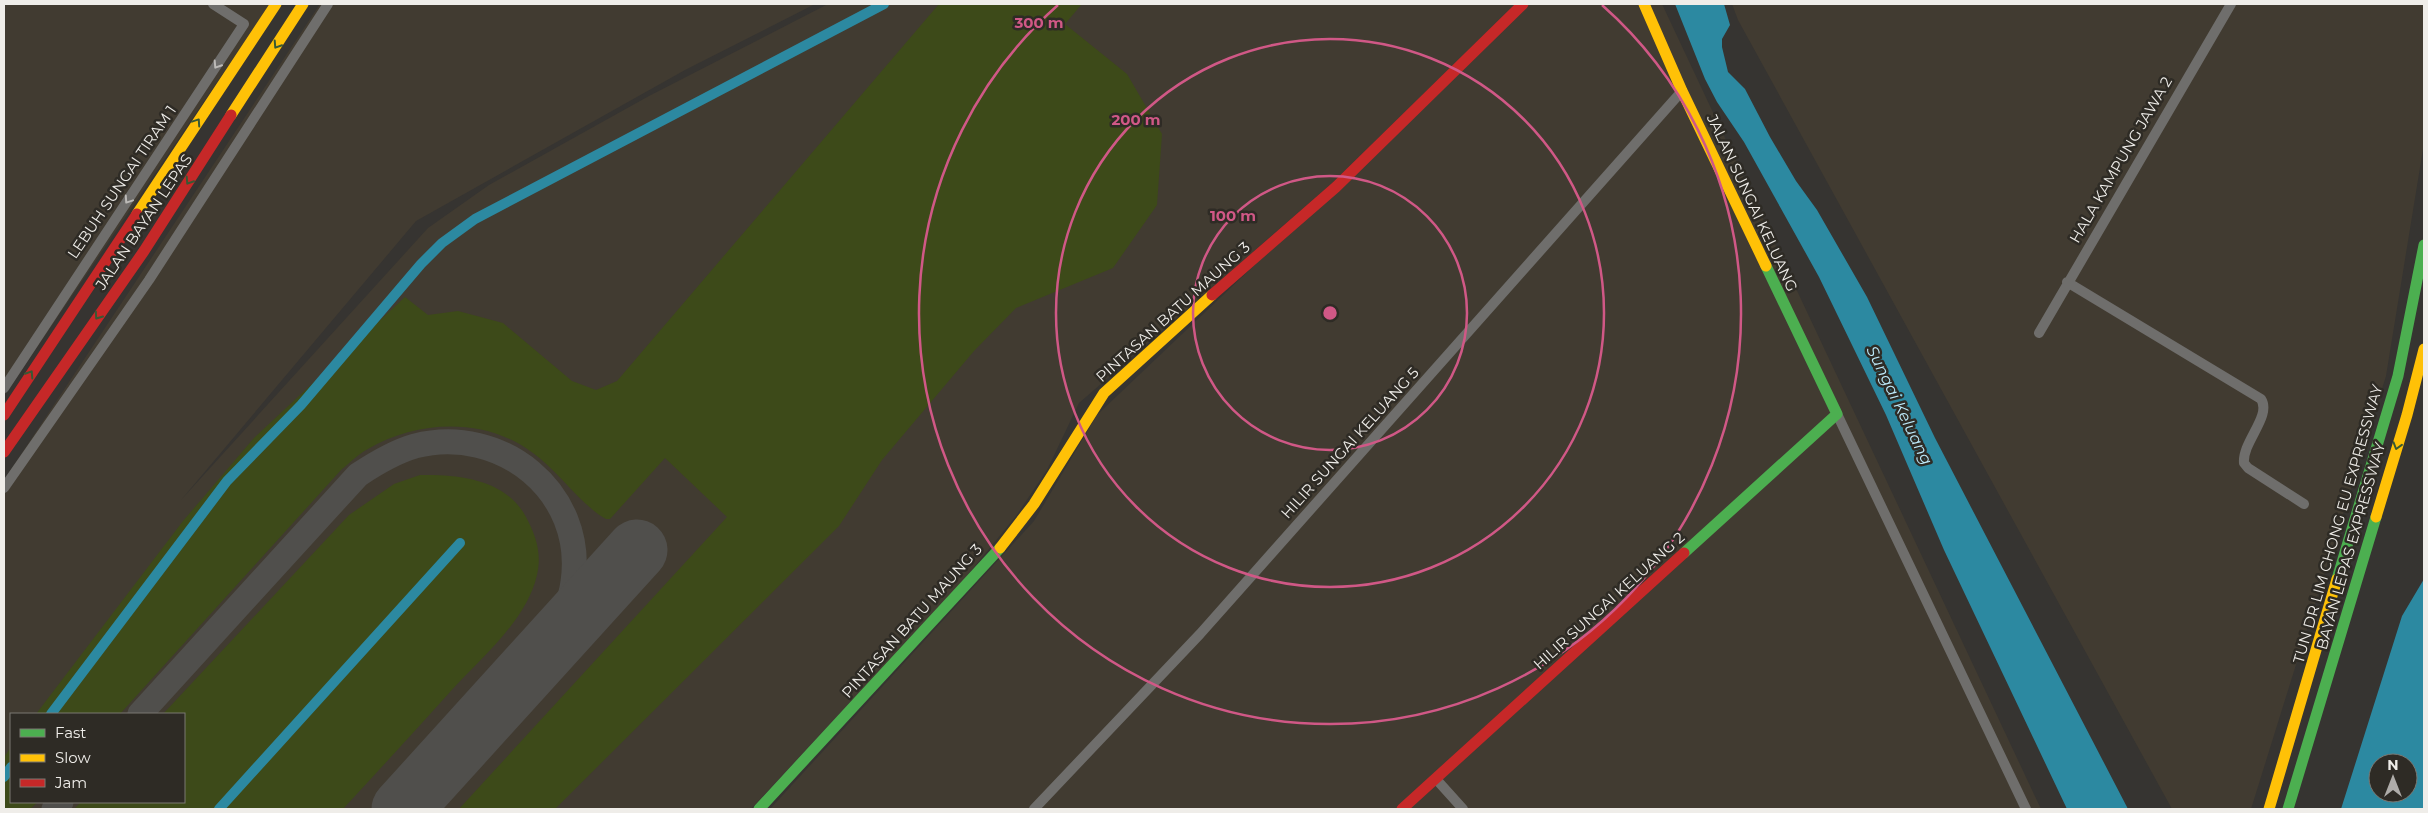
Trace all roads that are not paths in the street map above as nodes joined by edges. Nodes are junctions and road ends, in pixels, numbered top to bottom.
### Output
1 (213, 4) edge
2 (276, 4) edge
3 (303, 4) edge
4 (328, 4) edge
5 (1523, 4) edge
6 (1644, 4) edge
7 (2231, 4) edge
8 (1682, 91) junction
9 (121, 236) junction
10 (2424, 245) edge
11 (144, 251) junction
12 (2067, 282) junction
13 (2424, 290) edge
14 (2039, 333) dead end
15 (2424, 349) edge
16 (2398, 376) junction
17 (2424, 379) edge
18 (2424, 384) edge
19 (4, 388) edge
20 (1837, 414) junction
21 (4, 415) edge
22 (4, 452) edge
23 (4, 488) edge
24 (2304, 504) dead end
25 (1436, 778) junction
26 (759, 809) edge
27 (1034, 809) edge
28 (1402, 809) edge
29 (1463, 809) edge
30 (2026, 809) edge
31 (2269, 809) edge
32 (2276, 809) edge
33 (2288, 809) edge
34 (2298, 809) edge

1 -> 19 street, LEBUH SUNGAI TIRAM 1
9 -> 2 main road, JALAN BAYAN LEPAS
3 -> 11 main road, JALAN BAYAN LEPAS
4 - 23 street
5 - 26 main road, PINTASAN BATU MAUNG 3
6 - 8 main road, JALAN SUNGAI KELUANG
7 - 12 street, HALA KAMPUNG JAWA 2
8 - 20 main road, JALAN SUNGAI KELUANG
8 - 27 street, HILIR SUNGAI KELUANG 5
9 - 11 main road
21 -> 9 main road, JALAN BAYAN LEPAS
10 - 16 main road, TUN DR LIM CHONG EU EXPRESSWAY
11 -> 22 main road, JALAN BAYAN LEPAS
12 - 14 street, HALA KAMPUNG JAWA 2
12 - 24 street
13 - 32 main road, BAYAN LEPAS EXPRESSWAY
15 -> 33 main road, BAYAN LEPAS EXPRESSWAY
16 - 17 main road
16 - 31 main road, TUN DR LIM CHONG EU EXPRESSWAY
18 - 34 main road
20 - 25 main road, HILIR SUNGAI KELUANG 2
20 - 30 street
25 - 28 main road, HILIR SUNGAI KELUANG 2
25 - 29 street

